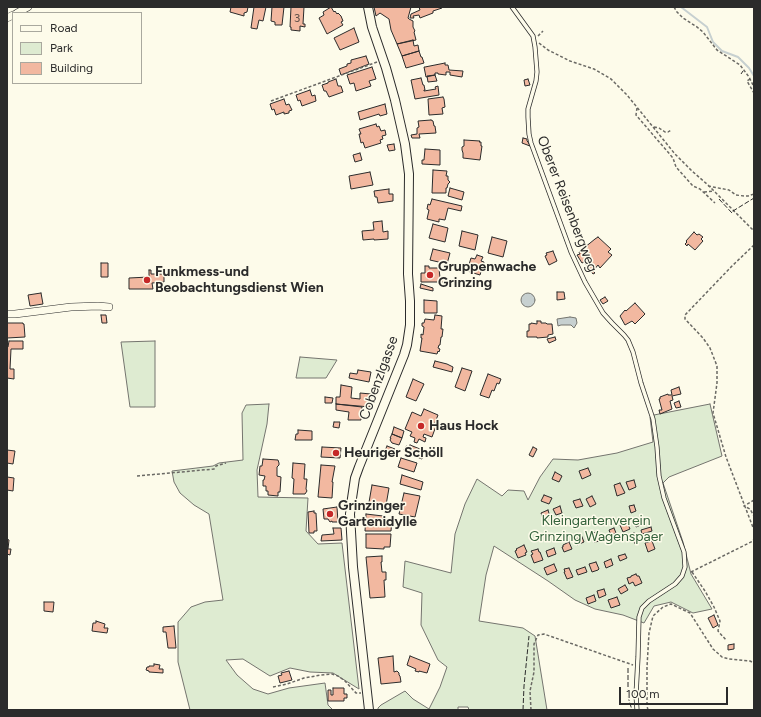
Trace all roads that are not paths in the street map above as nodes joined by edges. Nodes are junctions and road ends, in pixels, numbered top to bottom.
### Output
1 (28, 7) edge
2 (368, 7) edge
3 (512, 7) edge
4 (19, 12) edge
5 (110, 307) dead end
6 (7, 314) edge
7 (369, 710) edge
8 (637, 710) edge

1 - 4 street
2 - 7 street, Cobenzlgasse
3 - 8 lane, Oberer Reisenbergweg
5 - 6 street

